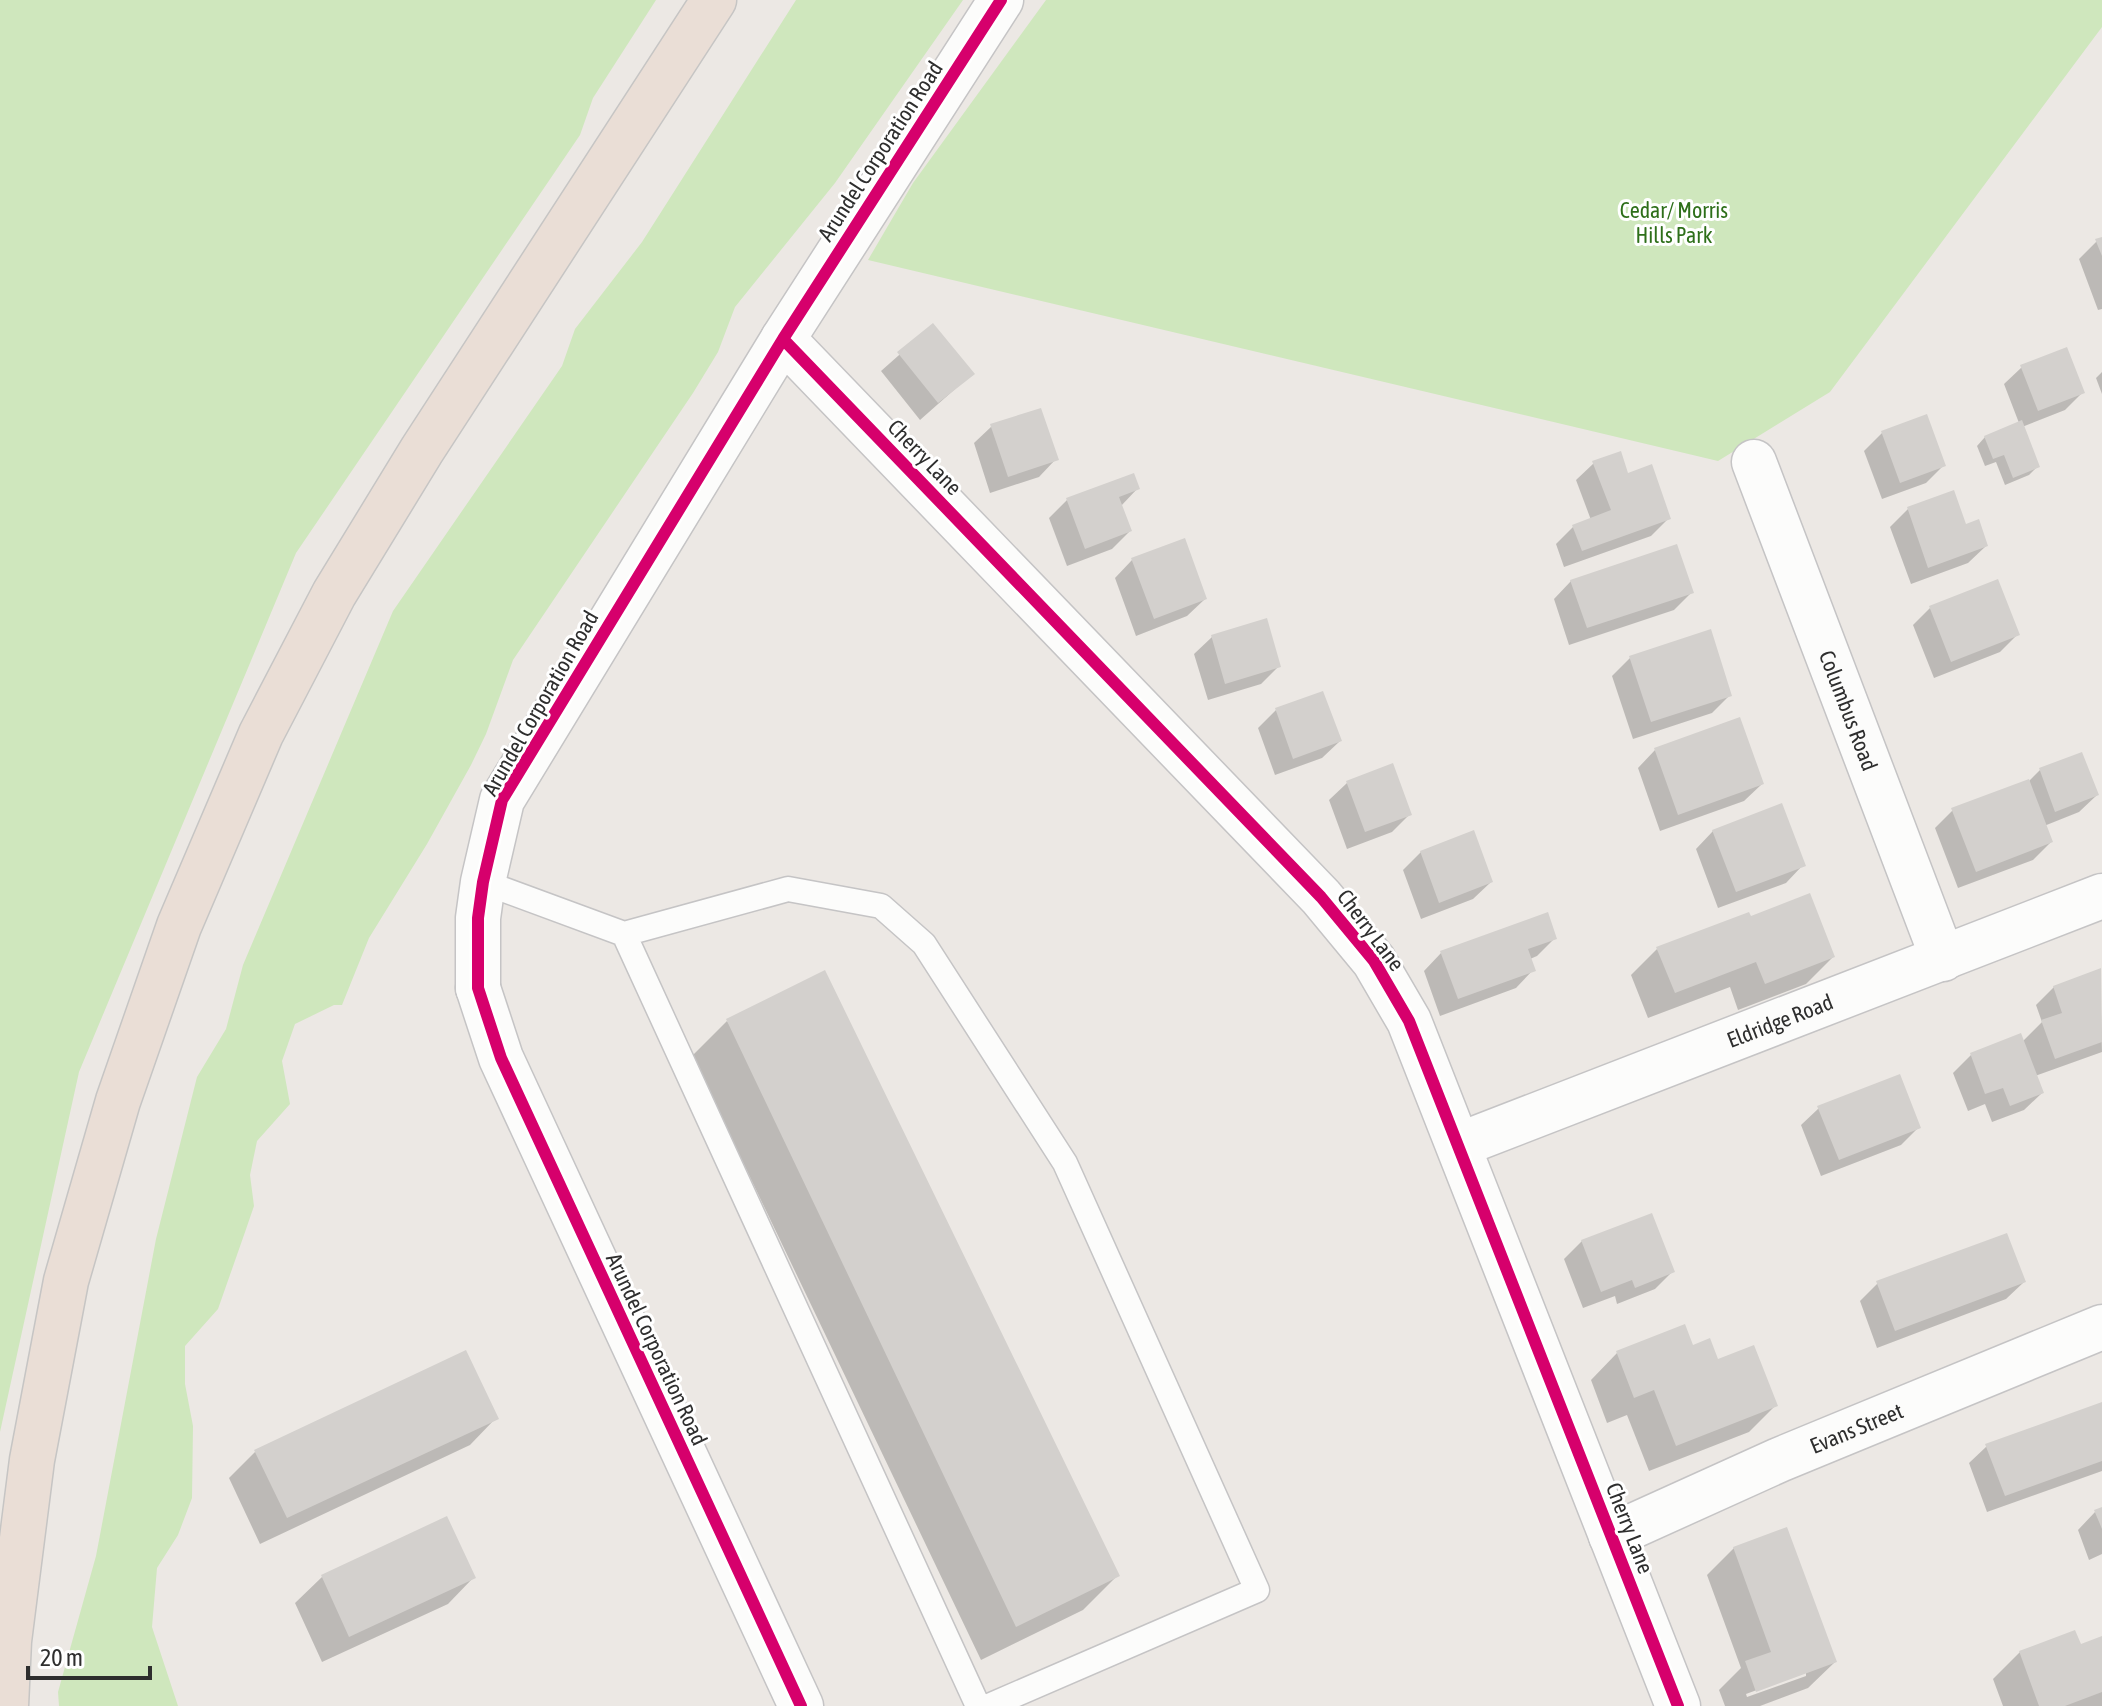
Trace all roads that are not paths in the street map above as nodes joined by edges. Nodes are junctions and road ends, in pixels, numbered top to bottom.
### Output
1 (714, 0) edge
2 (1001, 0) edge
3 (783, 339) junction
4 (1754, 462) dead end
5 (483, 882) junction
6 (2102, 896) edge
7 (624, 934) junction
8 (1943, 959) junction
9 (1459, 1145) junction
10 (2102, 1327) edge
11 (1611, 1536) junction
12 (6, 1706) edge
13 (801, 1706) edge
14 (978, 1706) edge
15 (989, 1706) edge
16 (1678, 1706) edge

1 - 12 highway
2 - 3 street, Arundel Corporation Road
3 - 5 street, Arundel Corporation Road
3 - 9 street, Cherry Lane
4 - 8 street, Columbus Road
5 - 7 lane
5 - 13 street, Arundel Corporation Road
6 - 8 street, Eldridge Road
7 - 14 lane
7 - 15 lane
8 - 9 street, Eldridge Road
9 - 11 street, Cherry Lane
10 - 11 street, Evans Street
11 - 16 street, Cherry Lane

